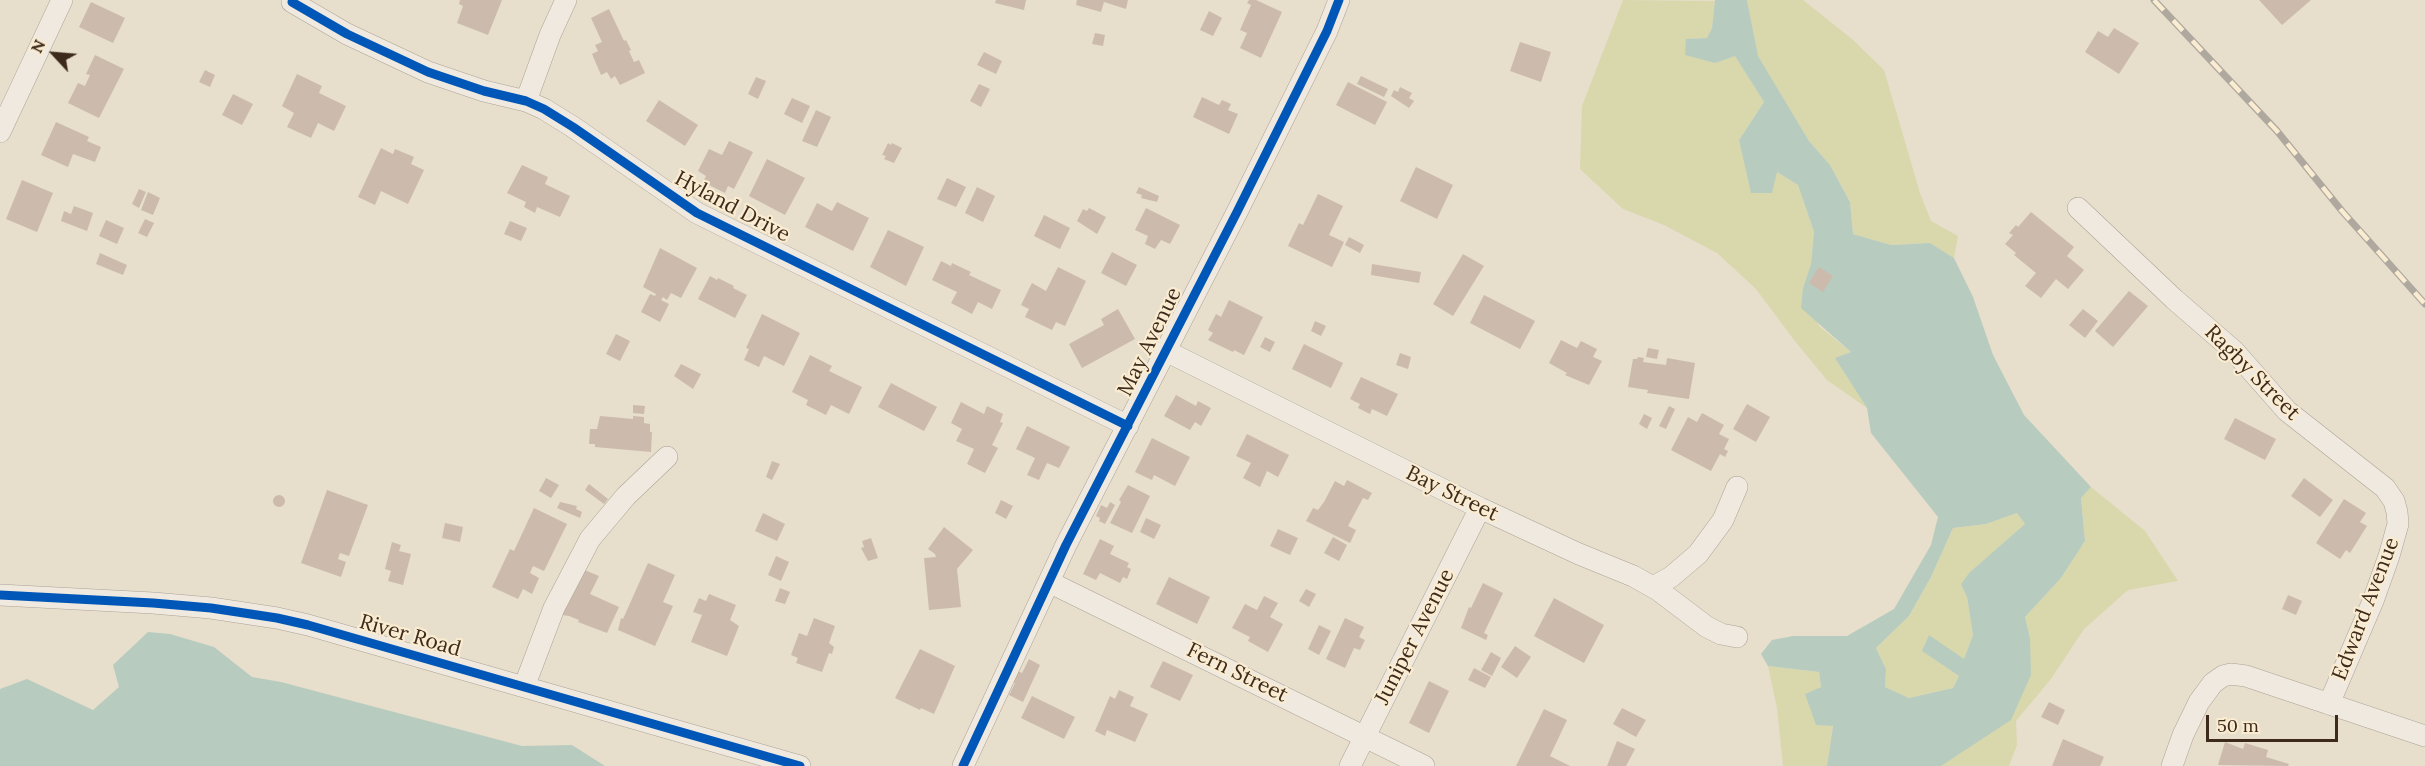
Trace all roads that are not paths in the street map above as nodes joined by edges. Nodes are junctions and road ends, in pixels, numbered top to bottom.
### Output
1 (62, 0) edge
2 (566, 0) edge
3 (1340, 0) edge
4 (292, 2) dead end
5 (526, 101) junction
6 (0, 132) edge
7 (2078, 208) dead end
8 (1166, 351) junction
9 (1128, 426) junction
10 (667, 457) dead end
11 (1737, 487) dead end
12 (1480, 508) junction
13 (2397, 512) joint
14 (1049, 582) junction
15 (1653, 587) junction
16 (0, 595) edge
17 (1737, 637) dead end
18 (524, 687) junction
19 (2329, 704) junction
20 (2425, 736) edge
21 (1364, 737) junction
22 (800, 766) edge
23 (963, 766) edge
24 (1350, 766) edge
25 (1424, 766) edge
26 (2172, 766) edge

1 - 6 street
2 - 5 street
3 - 8 street, May Avenue
4 - 5 street, Hyland Drive
5 - 9 street, Hyland Drive
7 - 13 street, Ragby Street
8 - 9 street, May Avenue
8 - 12 street, Bay Street
9 - 14 street, May Avenue
10 - 18 street
11 - 15 street
12 - 15 street, Bay Street
12 - 21 street, Juniper Avenue
13 - 19 street, Edward Avenue
14 - 21 street, Fern Street
14 - 23 street, May Avenue
15 - 17 street, Bay Street
16 - 18 street, River Road
18 - 22 street, River Road
19 - 20 street
19 - 26 street
21 - 24 street, Juniper Avenue
21 - 25 street, Fern Street

